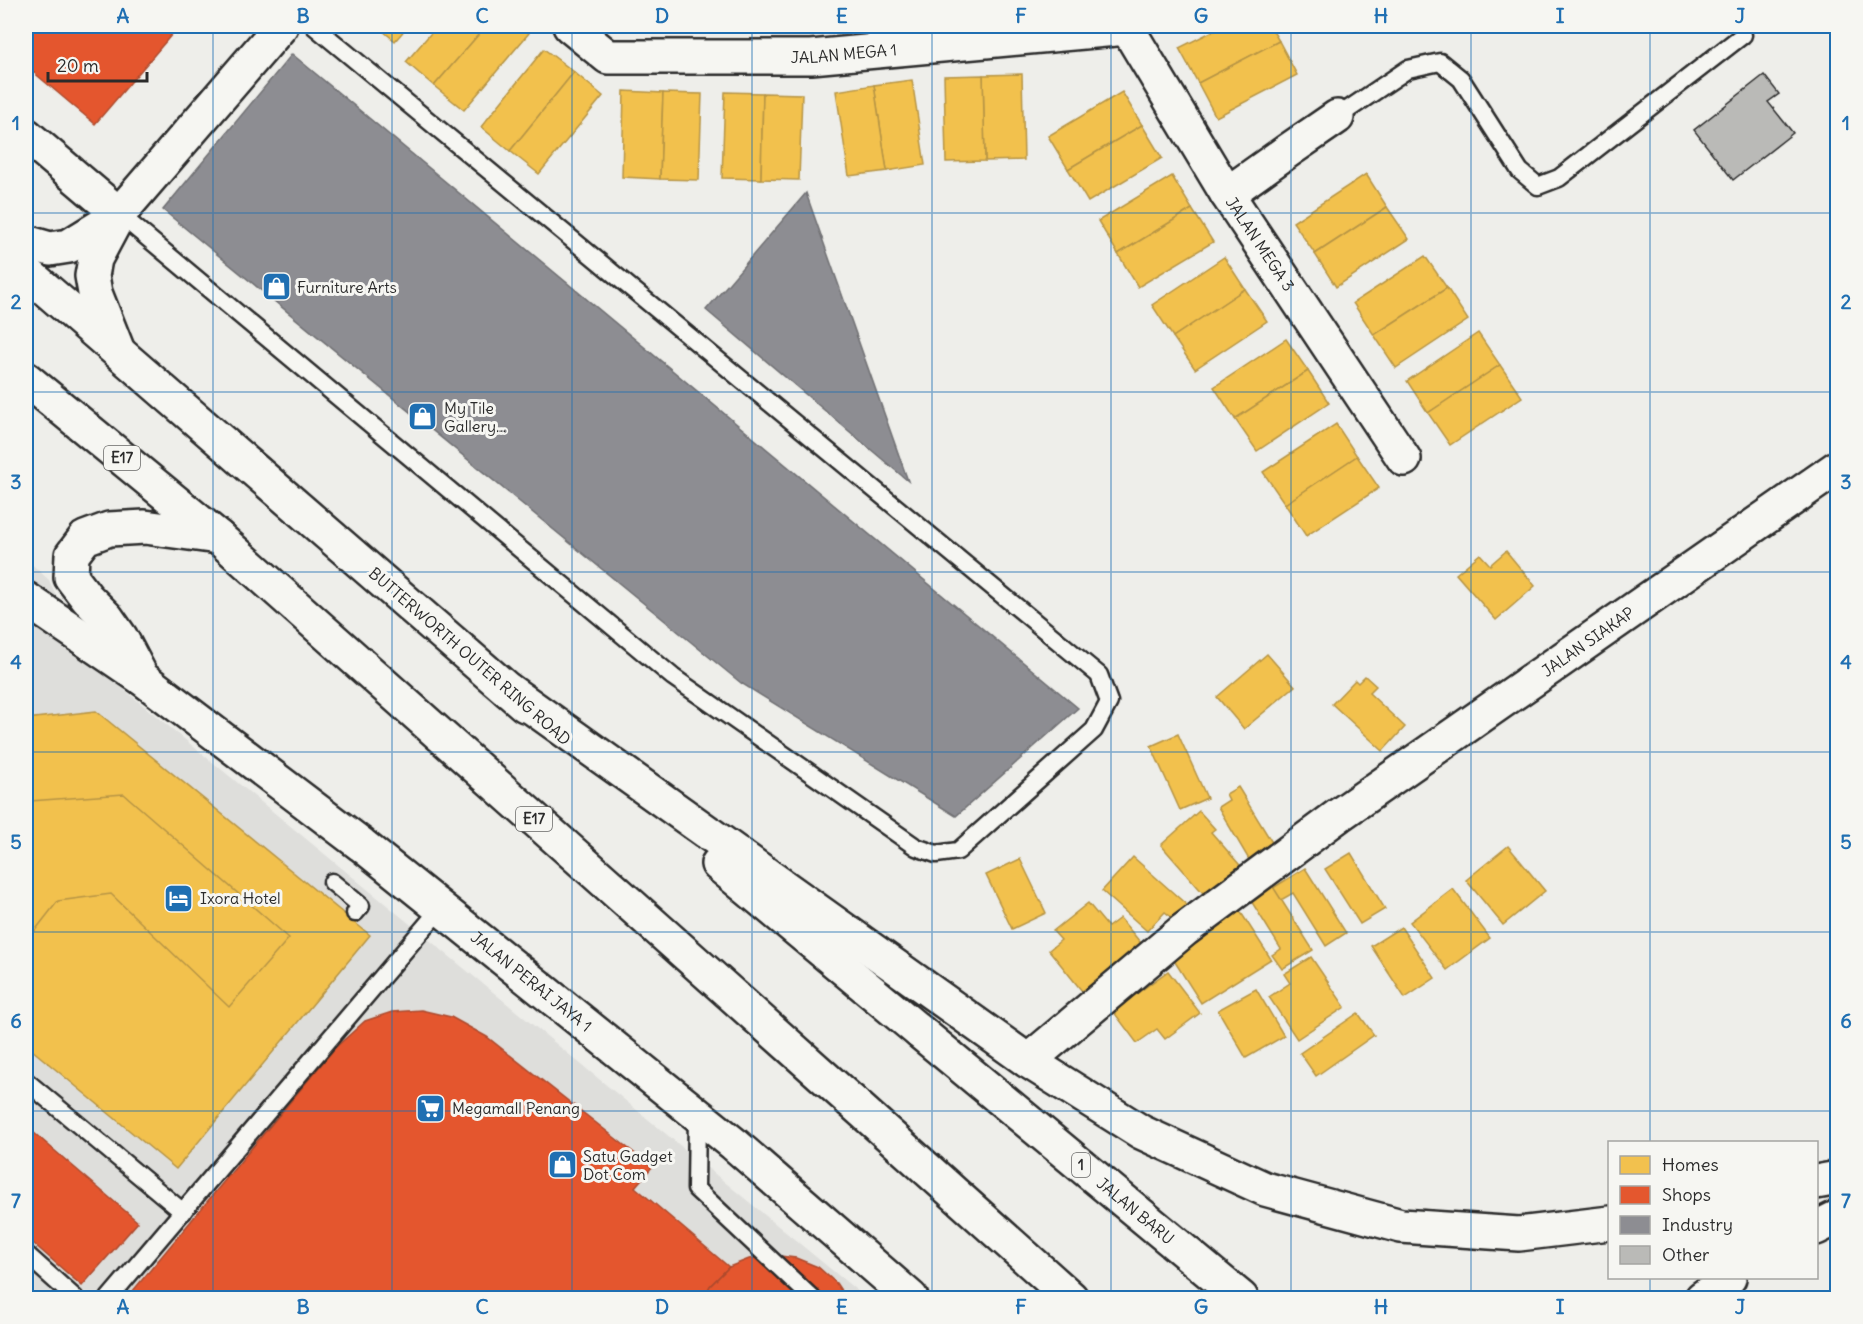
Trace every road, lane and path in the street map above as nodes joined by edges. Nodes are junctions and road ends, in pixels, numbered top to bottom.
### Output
1 (281, 26) edge
2 (314, 26) edge
3 (570, 26) edge
4 (1126, 27) edge
5 (1743, 34) dead end
6 (1337, 117) joint
7 (26, 135) edge
8 (1227, 194) junction
9 (119, 214) junction
10 (26, 242) edge
11 (26, 272) edge
12 (118, 351) junction
13 (26, 379) edge
14 (1404, 459) dead end
15 (1838, 467) edge
16 (218, 537) junction
17 (26, 599) edge
18 (142, 678) junction
19 (508, 690) junction
20 (332, 882) dead end
21 (440, 909) junction
22 (355, 913) dead end
23 (920, 1032) joint
24 (1028, 1061) junction
25 (26, 1081) edge
26 (697, 1114) junction
27 (1838, 1178) edge
28 (1818, 1182) edge
29 (183, 1212) junction
30 (1838, 1217) edge
31 (1608, 1223) edge
32 (1818, 1227) edge
33 (26, 1254) edge
34 (1728, 1279) edge
35 (75, 1299) edge
36 (109, 1299) edge
37 (812, 1299) edge
38 (911, 1299) edge
39 (1071, 1299) edge
40 (1241, 1299) edge
41 (1701, 1299) edge

1 - 9 main road
2 - 9 lane
3 - 4 main road, JALAN MEGA 1
4 - 8 main road, JALAN MEGA 3
5 - 6 lane
6 - 8 main road
7 - 9 main road
8 - 14 main road, JALAN MEGA 3
9 - 10 main road
9 - 12 main road
11 - 12 main road, BUTTERWORTH OUTER RING ROAD
12 - 19 main road, BUTTERWORTH OUTER RING ROAD
13 - 16 main road, E17
15 - 24 main road, JALAN SIAKAP
16 - 18 main road
16 - 39 main road, E17
17 - 18 main road, JALAN PERAI JAYA 1
18 - 21 main road, JALAN PERAI JAYA 1
19 - 23 main road, BUTTERWORTH OUTER RING ROAD
19 - 24 main road
20 - 22 lane
21 - 26 main road, JALAN PERAI JAYA 1
21 - 29 lane
23 - 40 main road, JALAN BARU / 1
24 - 31 main road
25 - 29 lane
26 - 37 lane
26 - 38 main road, JALAN PERAI JAYA 1
27 - 28 main road
29 - 36 lane
30 - 32 main road
33 - 35 lane
34 - 41 main road

